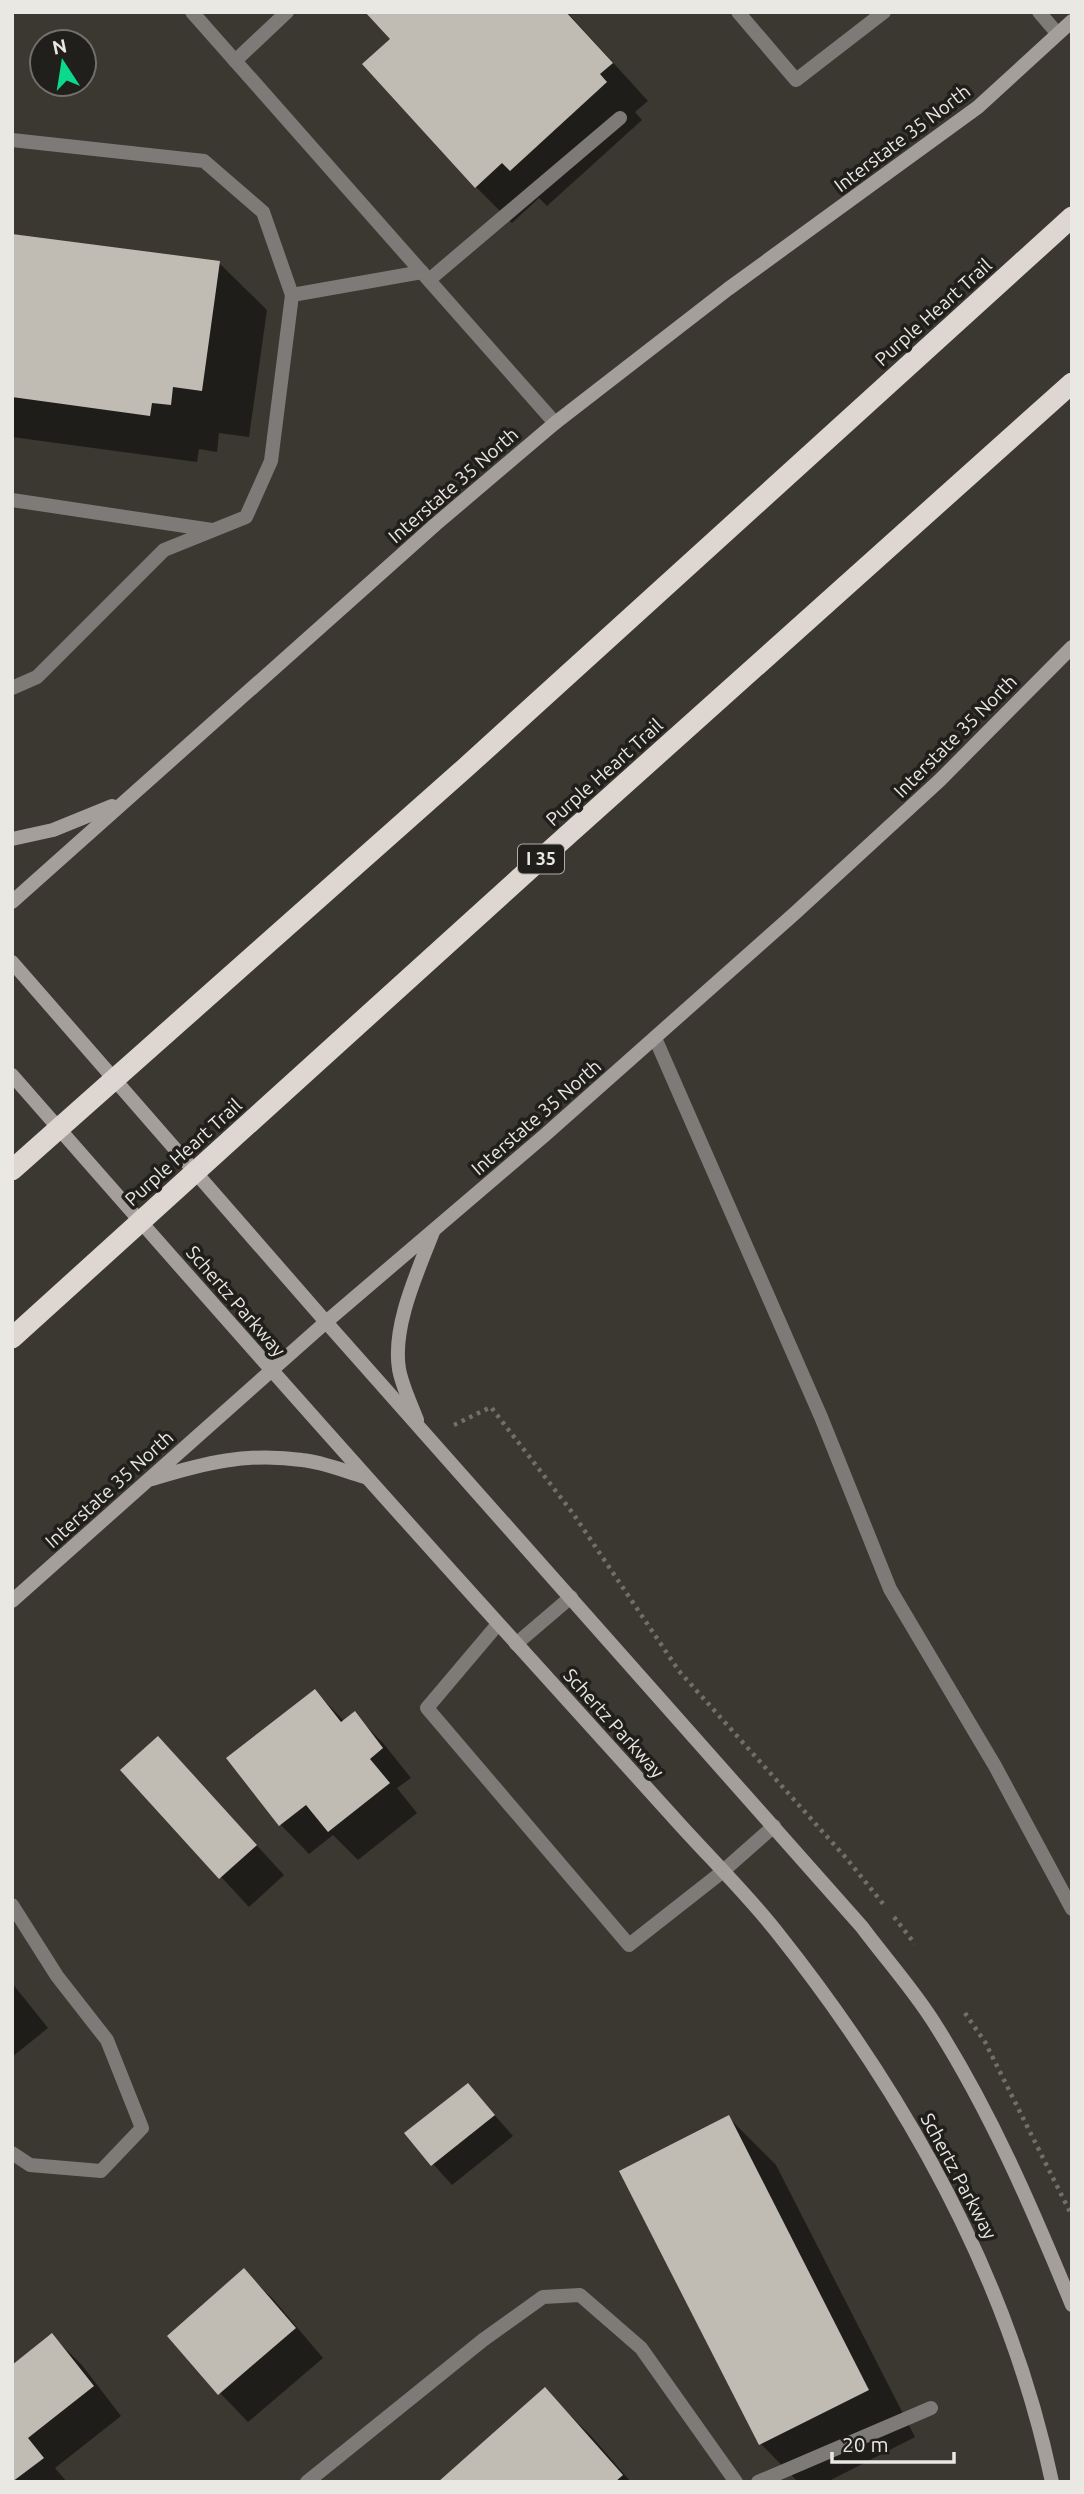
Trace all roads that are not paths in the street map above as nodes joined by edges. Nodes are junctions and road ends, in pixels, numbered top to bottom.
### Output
1 (192, 12) edge
2 (287, 12) edge
3 (738, 12) edge
4 (884, 12) edge
5 (1039, 12) edge
6 (1072, 21) edge
7 (1058, 33) junction
8 (235, 61) junction
9 (620, 118) dead end
10 (12, 140) edge
11 (1072, 217) edge
12 (425, 276) junction
13 (292, 295) junction
14 (1072, 383) edge
15 (555, 423) junction
16 (12, 500) edge
17 (213, 530) junction
18 (1072, 647) edge
19 (12, 688) edge
20 (123, 802) junction
21 (12, 839) edge
22 (12, 902) edge
23 (12, 962) edge
24 (655, 1038) junction
25 (12, 1075) edge
26 (12, 1170) edge
27 (433, 1231) junction
28 (326, 1322) junction
29 (12, 1338) edge
30 (271, 1371) junction
31 (420, 1428) junction
32 (366, 1478) junction
33 (148, 1480) junction
34 (570, 1597) junction
35 (12, 1601) edge
36 (498, 1623) junction
37 (516, 1644) junction
38 (774, 1826) junction
39 (722, 1872) junction
40 (12, 1905) edge
41 (1072, 1909) edge
42 (12, 2153) edge
43 (1072, 2305) edge
44 (931, 2408) dead end
45 (307, 2482) edge
46 (736, 2482) edge
47 (758, 2482) edge
48 (1052, 2482) edge

1 - 8 street
2 - 8 street
3 - 4 street
5 - 7 street
6 - 7 main road, Interstate 35 North
7 - 15 main road, Interstate 35 North
8 - 12 street
9 - 12 street
10 - 13 street
11 - 26 highway, Purple Heart Trail
12 - 13 street
12 - 15 street
13 - 17 street
14 - 29 highway, Purple Heart Trail / I 35
15 - 20 main road, Interstate 35 North
16 - 17 street
17 - 19 street
18 - 24 main road, Interstate 35 North
20 - 21 main road
20 - 22 main road, Interstate 35 North
23 - 28 main road
24 - 27 main road, Interstate 35 North
24 - 41 street
25 - 30 main road, Schertz Parkway
27 - 28 main road, Interstate 35 North
27 - 31 main road
28 - 30 main road, Interstate 35 North
28 - 31 main road
30 - 32 main road, Schertz Parkway
30 - 33 main road, Interstate 35 North
31 - 34 main road
32 - 33 main road
32 - 36 main road, Schertz Parkway
33 - 35 main road, Interstate 35 North
34 - 37 street
34 - 38 main road
36 - 37 main road, Schertz Parkway
36 - 39 street
37 - 39 main road, Schertz Parkway
38 - 39 street
38 - 43 main road
39 - 48 main road, Schertz Parkway
40 - 42 street
44 - 47 street
45 - 46 street

